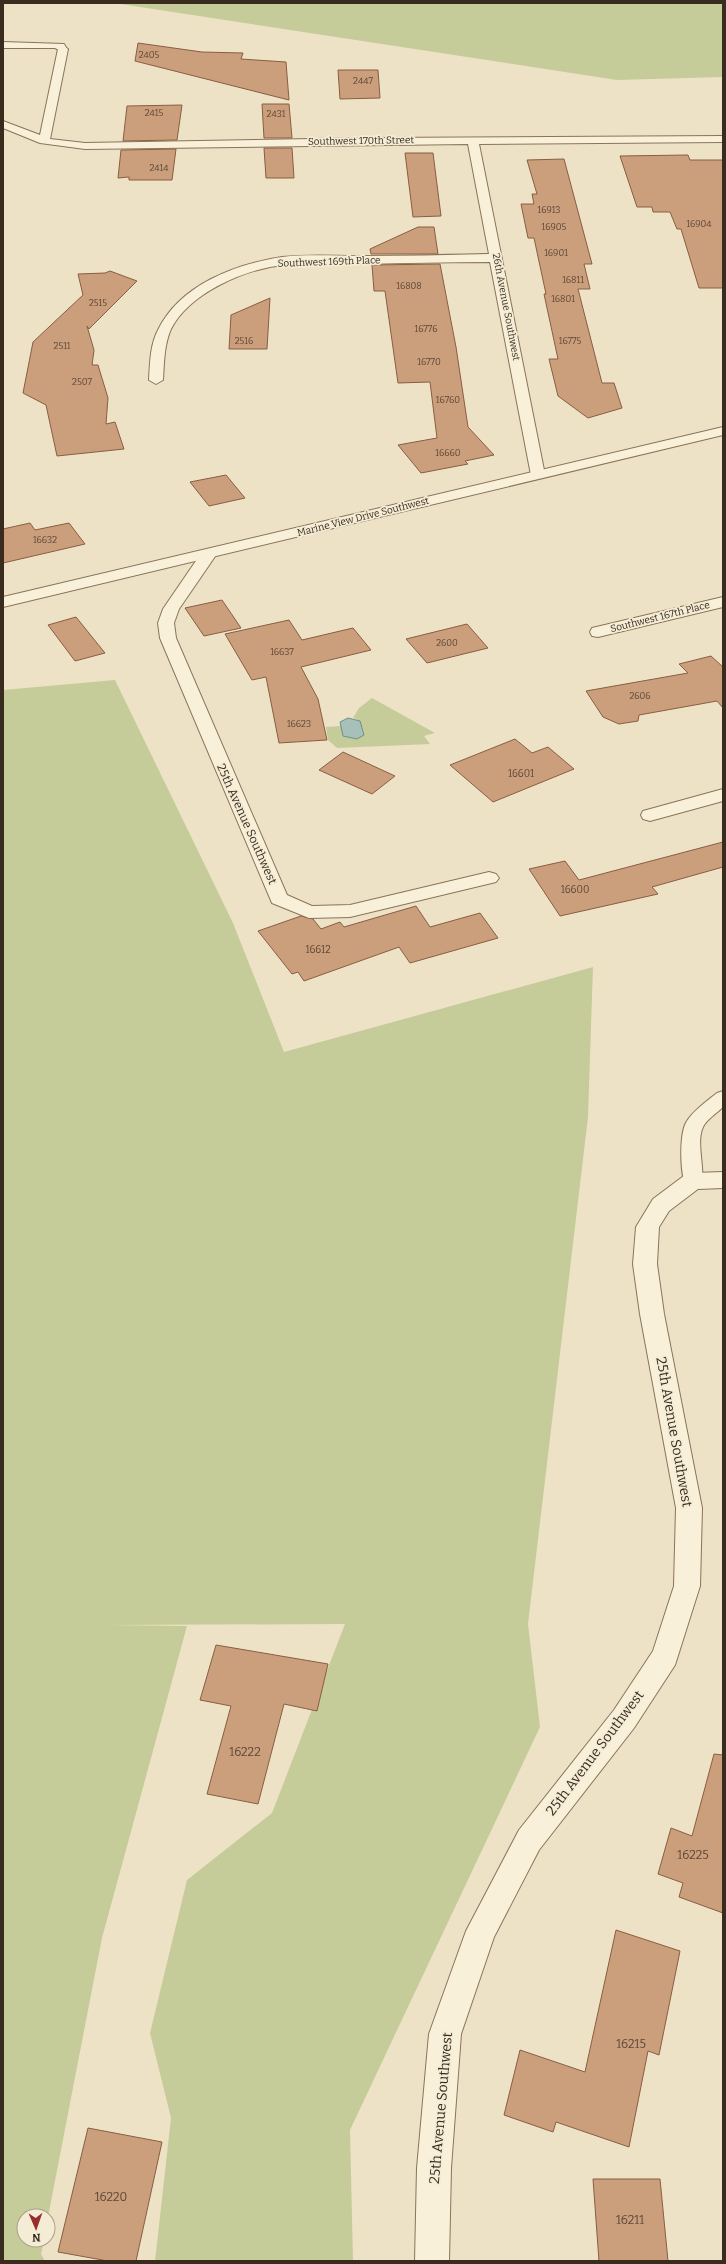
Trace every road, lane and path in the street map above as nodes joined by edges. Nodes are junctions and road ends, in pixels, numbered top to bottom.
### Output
1 (3, 45) edge
2 (63, 49) joint
3 (3, 124) edge
4 (723, 139) edge
5 (473, 140) junction
6 (44, 141) junction
7 (497, 258) junction
8 (156, 380) dead end
9 (723, 431) edge
10 (538, 475) junction
11 (208, 555) junction
12 (3, 602) edge
13 (723, 602) edge
14 (598, 632) dead end
15 (723, 795) edge
16 (650, 815) dead end
17 (489, 878) dead end
18 (723, 1097) edge
19 (723, 1180) edge
20 (693, 1181) junction
21 (432, 2261) edge

1 - 2 lane
2 - 6 street
3 - 6 street, Southwest 170th Street
4 - 5 street, Southwest 170th Street
5 - 6 street, Southwest 170th Street
5 - 7 street, 26th Avenue Southwest
7 - 8 street, Southwest 169th Place
7 - 10 street, 26th Avenue Southwest
9 - 10 street, Marine View Drive Southwest
10 - 11 street, Marine View Drive Southwest
11 - 12 street, Marine View Drive Southwest
11 - 17 street, 25th Avenue Southwest
13 - 14 street, Southwest 167th Place
15 - 16 street
18 - 20 lane
19 - 20 street
20 - 21 street, 25th Avenue Southwest

